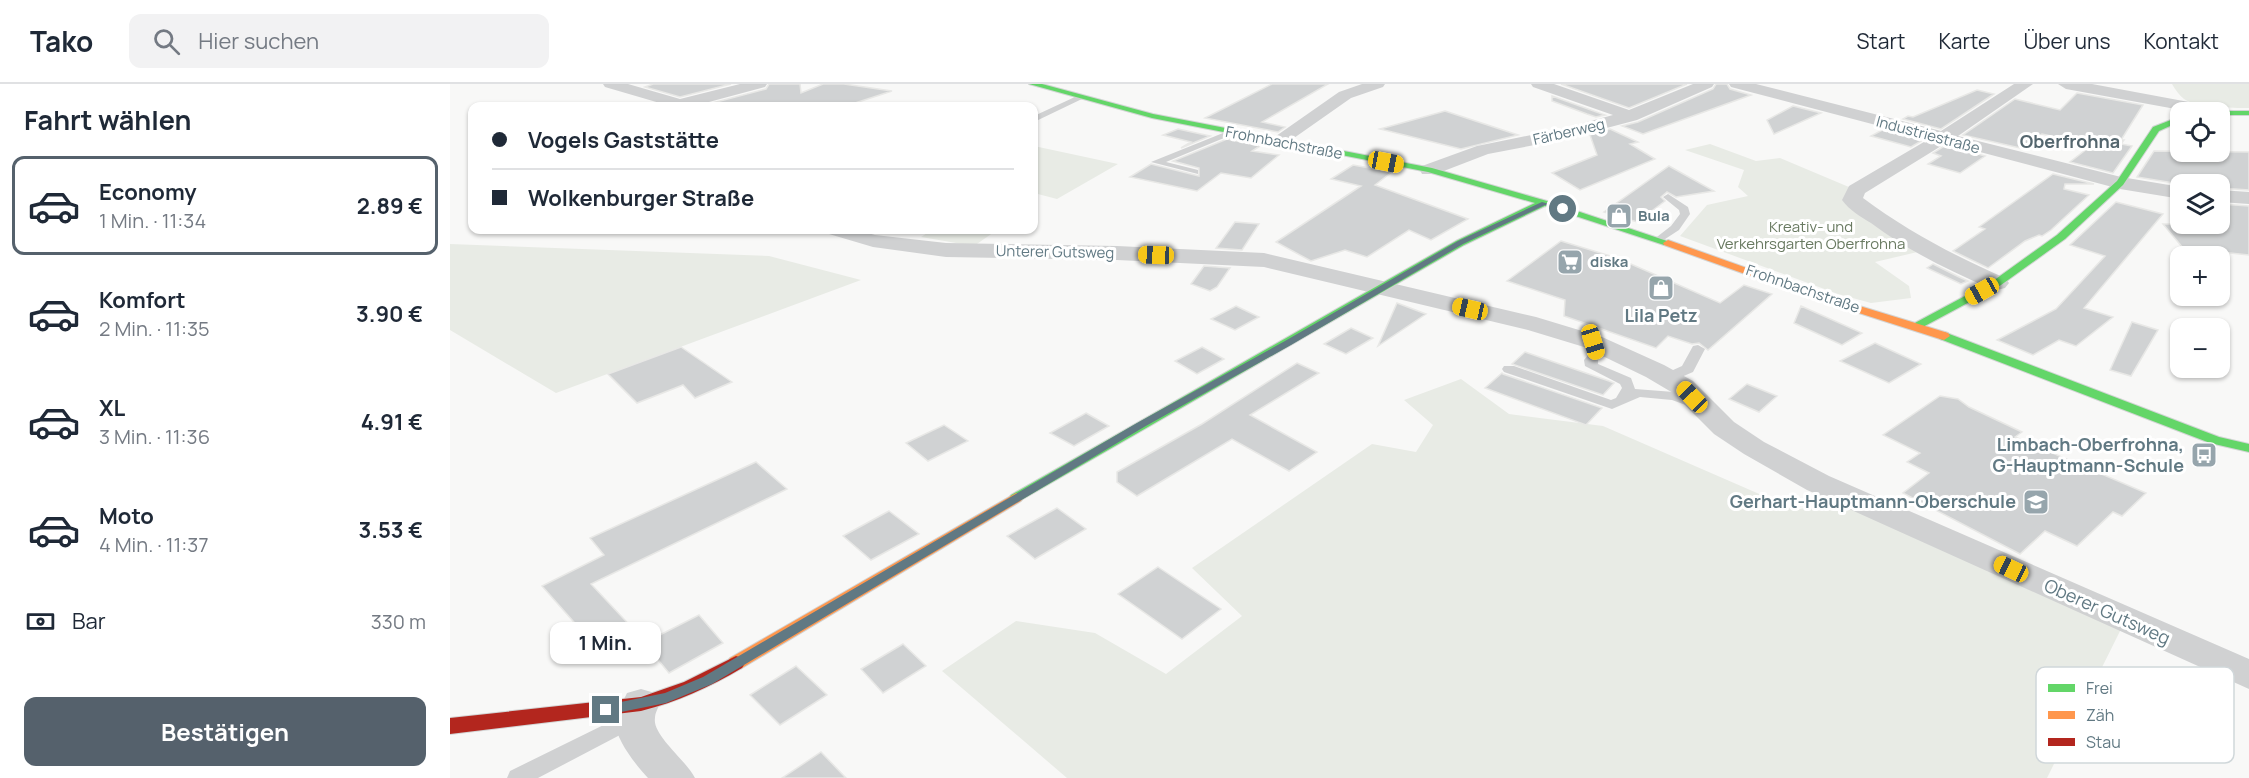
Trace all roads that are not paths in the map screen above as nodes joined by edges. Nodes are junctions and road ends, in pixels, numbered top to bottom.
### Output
1 (611, 84) edge
2 (759, 84) edge
3 (1033, 84) edge
4 (1377, 84) edge
5 (1539, 84) edge
6 (1706, 84) edge
7 (1737, 84) edge
8 (2025, 84) edge
9 (2066, 84) edge
10 (2145, 91) edge
11 (1080, 98) junction
12 (673, 102) edge
13 (694, 102) edge
14 (2183, 102) edge
15 (2230, 113) edge
16 (2249, 113) edge
17 (1631, 116) junction
18 (1038, 117) edge
19 (2170, 123) edge
20 (2156, 129) junction
21 (1231, 133) junction
22 (1941, 139) junction
23 (1278, 141) junction
24 (1429, 170) junction
25 (1194, 172) dead end
26 (2120, 183) junction
27 (2170, 191) edge
28 (1668, 196) dead end
29 (2230, 196) edge
30 (2249, 198) edge
31 (1544, 203) junction
32 (851, 234) edge
33 (1659, 240) junction
34 (1997, 283) junction
35 (1380, 288) junction
36 (1917, 326) junction
37 (1593, 342) junction
38 (1698, 349) dead end
39 (1509, 369) dead end
40 (1667, 378) junction
41 (1622, 400) junction
42 (1701, 406) junction
43 (2249, 448) edge
44 (2231, 667) edge
45 (2234, 668) edge
46 (2249, 675) edge
47 (638, 711) junction
48 (450, 726) edge
49 (518, 778) edge
50 (674, 778) edge

1 - 12 street
2 - 13 street
3 - 11 main road, Frohnbachstraße
4 - 23 street
5 - 17 street
6 - 17 street, Färberweg
7 - 22 street, Industriestraße
8 - 22 street
9 - 10 street
10 - 14 street
10 - 20 street
11 - 18 lane
11 - 21 main road, Frohnbachstraße
15 - 16 main road
17 - 24 street, Färberweg
19 - 20 main road
20 - 26 main road
21 - 23 main road, Frohnbachstraße
21 - 25 lane
22 - 26 street, Industriestraße
22 - 34 street
23 - 24 main road, Frohnbachstraße
24 - 31 main road, Frohnbachstraße
26 - 27 street, Industriestraße
26 - 34 main road
28 - 33 lane
29 - 30 street
31 - 33 main road, Frohnbachstraße
31 - 35 main road
32 - 35 street, Unterer Gutsweg
33 - 36 main road, Frohnbachstraße
34 - 36 main road
35 - 37 street, Oberer Gutsweg
35 - 47 main road
36 - 43 main road, Frohnbachstraße
37 - 40 street, Oberer Gutsweg
37 - 41 lane
38 - 40 lane
39 - 41 lane
40 - 42 street, Oberer Gutsweg
41 - 42 lane
42 - 44 street, Oberer Gutsweg
45 - 46 street, Oberer Gutsweg
47 - 48 main road
47 - 49 lane
47 - 50 street

